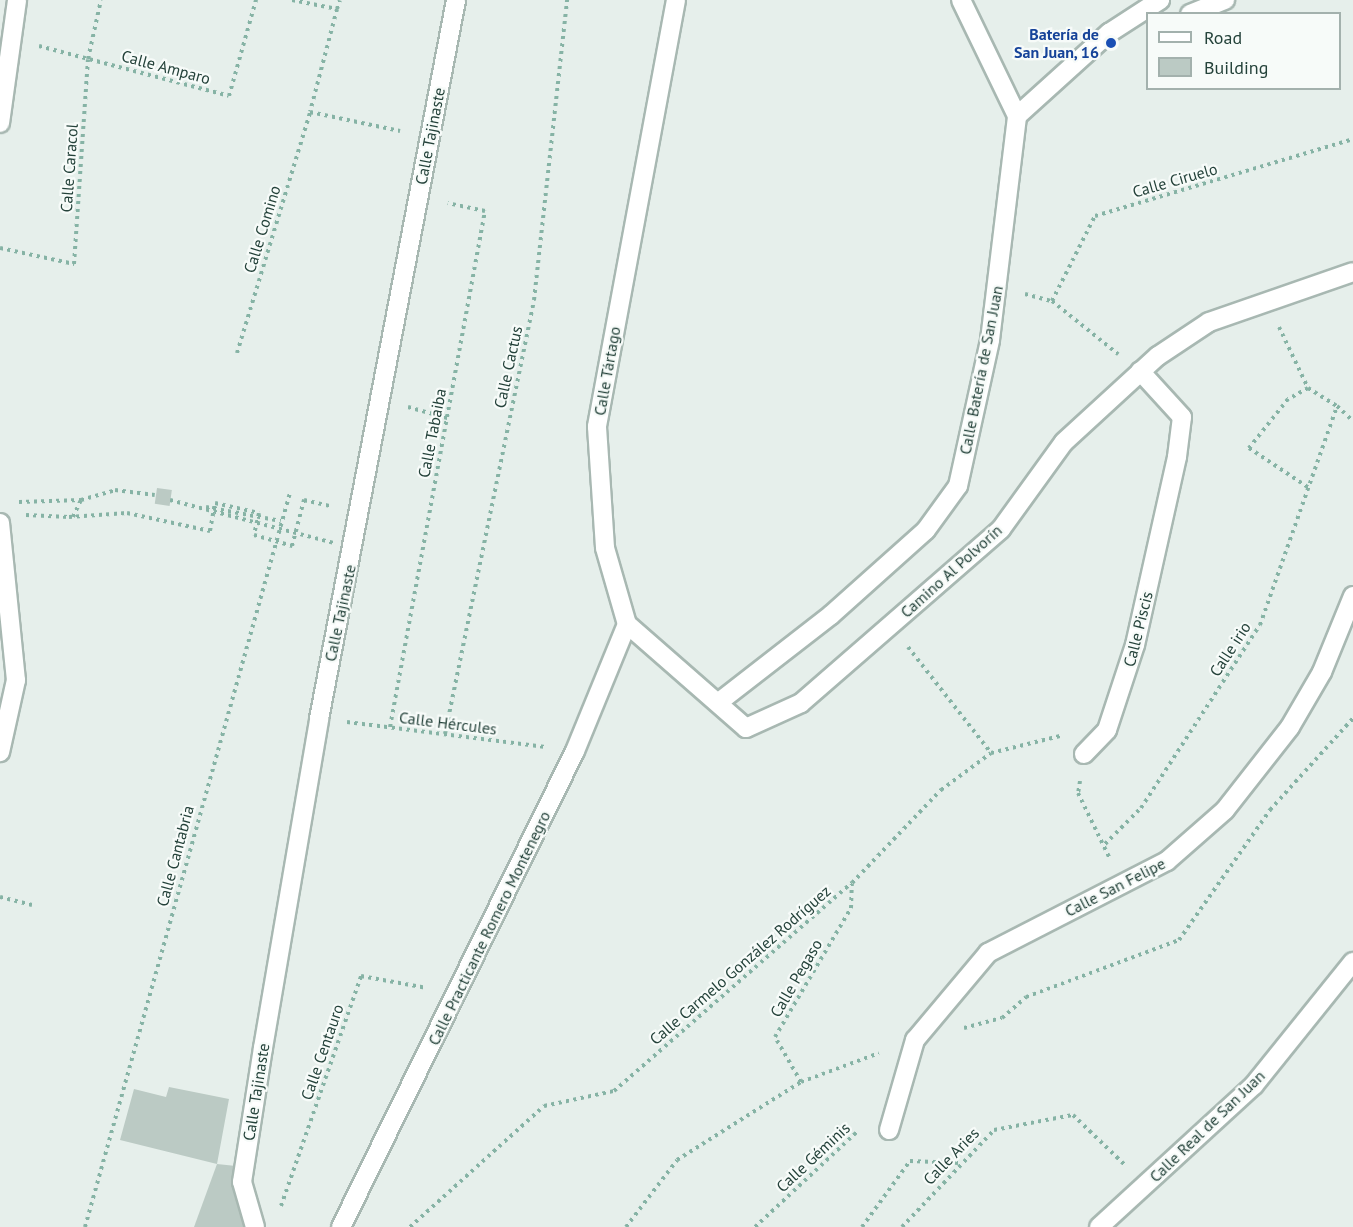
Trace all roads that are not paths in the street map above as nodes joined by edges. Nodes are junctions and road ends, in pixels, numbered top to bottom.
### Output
1 (17, 0) edge
2 (456, 0) edge
3 (676, 0) edge
4 (960, 0) edge
5 (1160, 0) edge
6 (1225, 0) edge
7 (1195, 12) edge
8 (1146, 24) edge
9 (1109, 33) junction
10 (1017, 116) junction
11 (0, 123) edge
12 (1353, 272) edge
13 (1140, 371) junction
14 (0, 523) edge
15 (1353, 596) edge
16 (627, 624) junction
17 (719, 702) junction
18 (0, 752) edge
19 (1084, 754) road end
20 (1353, 962) edge
21 (889, 1130) road end
22 (255, 1227) edge
23 (341, 1227) edge
24 (1099, 1227) edge

1 - 11 street
2 - 22 street, Calle Tajinaste
3 - 16 street, Calle Tártago
4 - 10 street
5 - 9 street
6 - 7 street
8 - 9 street
9 - 10 street
10 - 17 street, Calle Batería de San Juan
12 - 13 street, Camino Al Polvorín
13 - 17 street, Camino Al Polvorín
13 - 19 street, Calle Piscis
14 - 18 street
15 - 21 street, Calle San Felipe
16 - 17 street
16 - 23 street, Calle Practicante Romero Montenegro
20 - 24 street, Calle Real de San Juan

